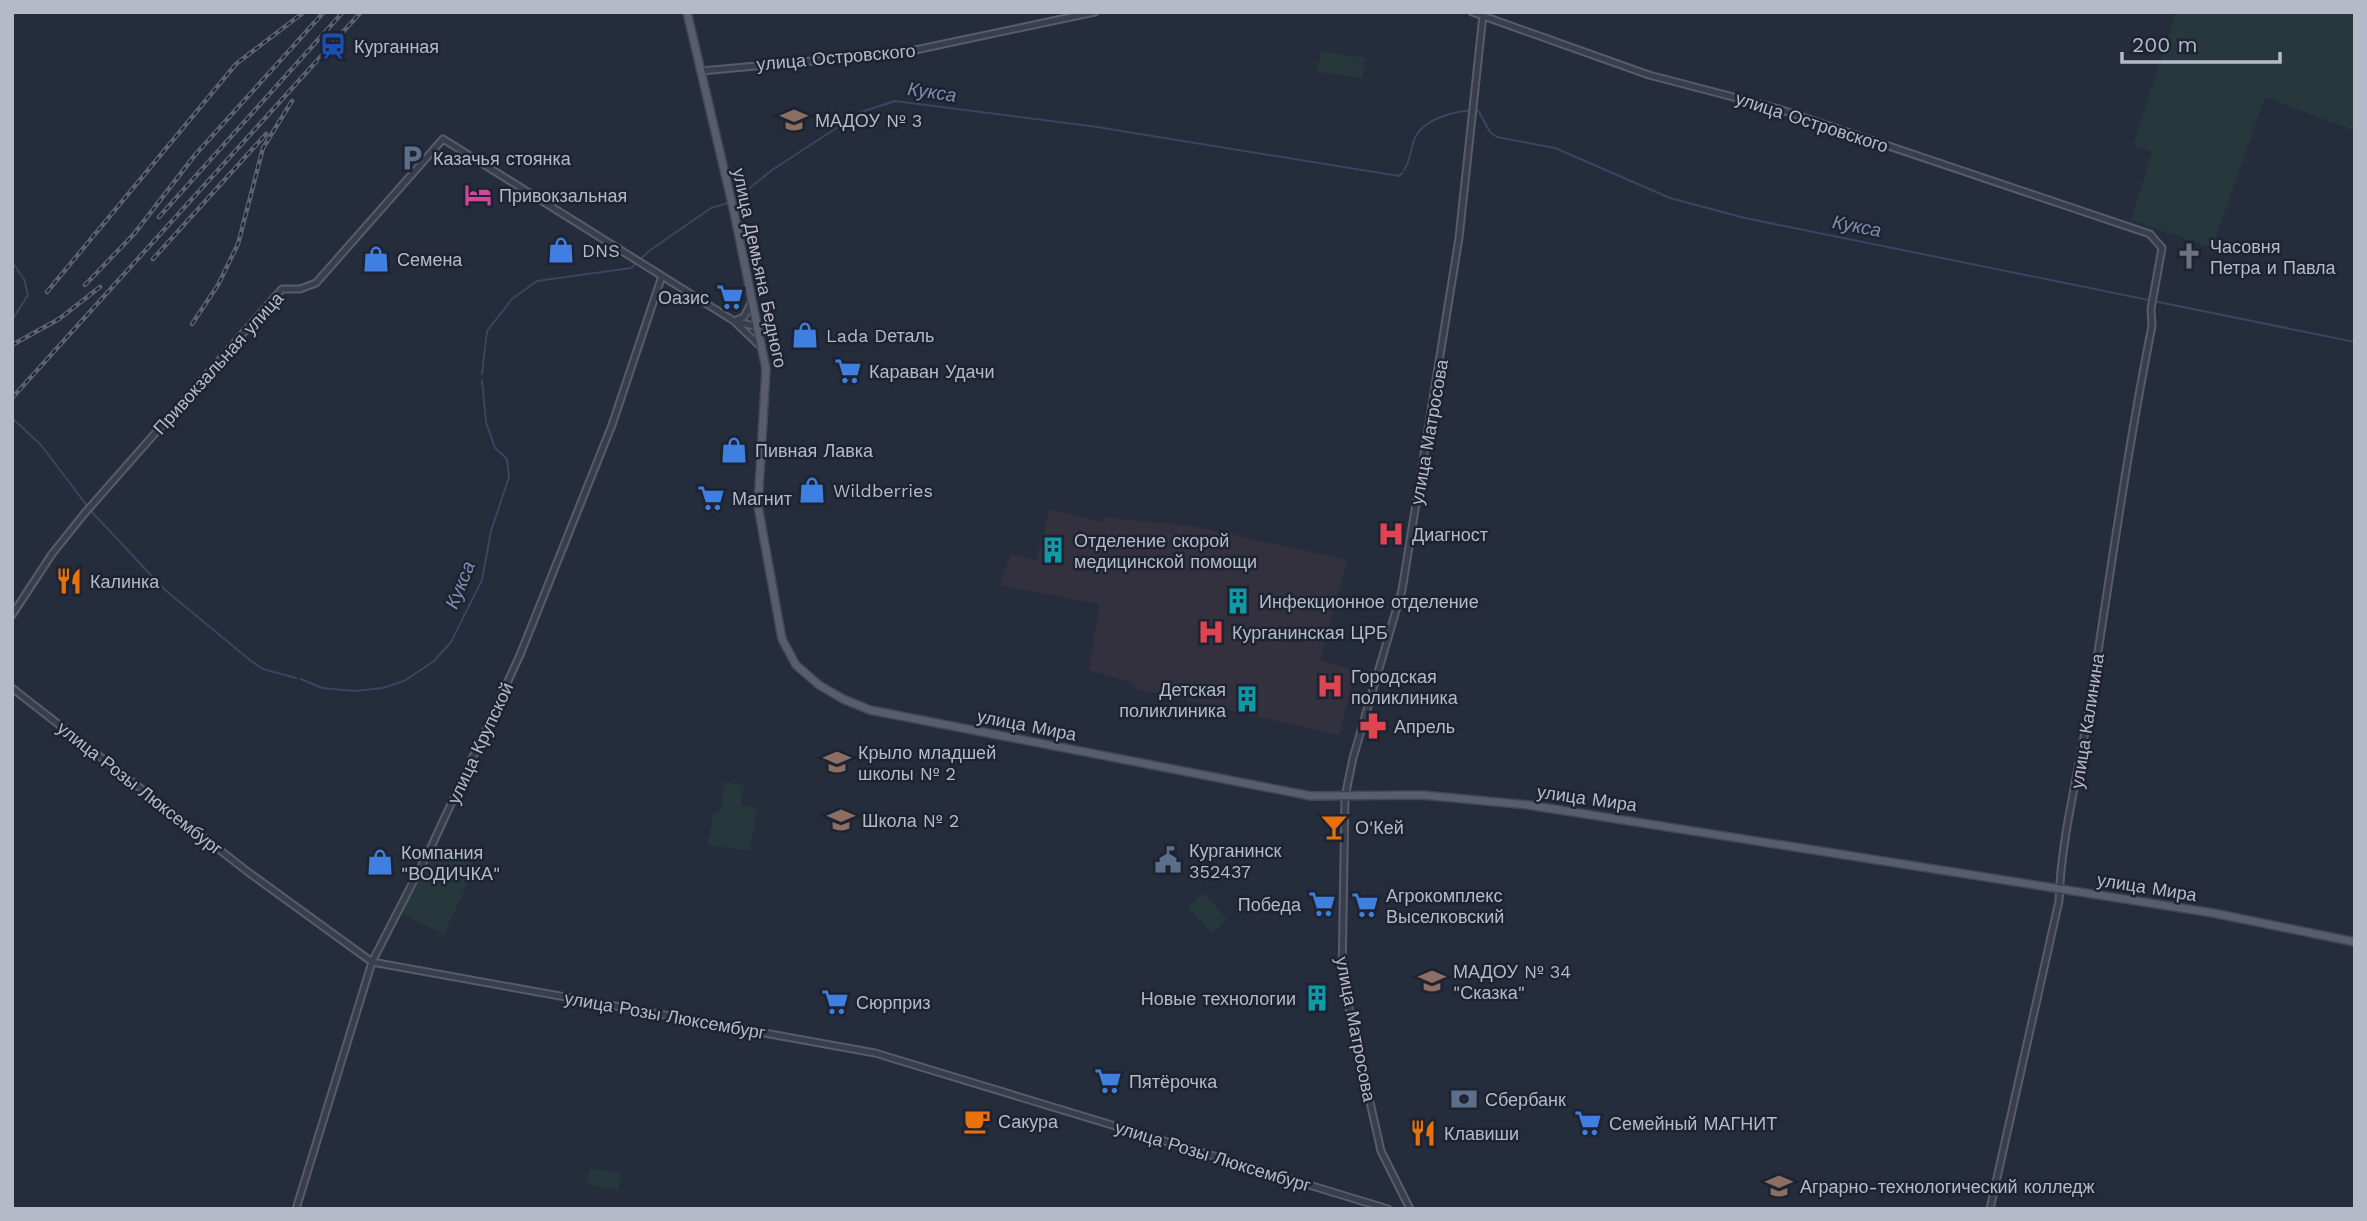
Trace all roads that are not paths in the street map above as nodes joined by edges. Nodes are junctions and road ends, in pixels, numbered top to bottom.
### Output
1 (687, 12) edge
2 (1094, 12) edge
3 (1472, 12) edge
4 (1483, 15) junction
5 (701, 71) junction
6 (2150, 234) joint
7 (662, 276) junction
8 (753, 299) junction
9 (734, 321) junction
10 (758, 327) junction
11 (763, 349) junction
12 (12, 615) edge
13 (820, 685) joint
14 (12, 688) edge
15 (1345, 797) junction
16 (2059, 888) junction
17 (2355, 942) edge
18 (372, 962) junction
19 (296, 1209) edge
20 (1388, 1209) edge
21 (1410, 1209) edge
22 (1990, 1209) edge

1 - 5 main road, улица Демьяна Бедного
2 - 5 street, улица Островского
3 - 4 street, улица Островского
4 - 6 street, улица Островского
4 - 15 street, улица Матросова
5 - 8 main road, улица Демьяна Бедного
6 - 16 street, улица Калинина
7 - 9 street
7 - 12 street, Привокзальная улица
7 - 18 street, улица Крупской
8 - 9 street
8 - 10 main road, улица Демьяна Бедного
9 - 10 street
9 - 11 street
10 - 11 main road, улица Демьяна Бедного
11 - 13 main road, улица Демьяна Бедного
13 - 15 main road, улица Мира
14 - 18 street, улица Розы Люксембург
15 - 16 main road, улица Мира
15 - 21 street, улица Матросова
16 - 17 main road, улица Мира
16 - 22 street, улица Калинина
18 - 19 street, улица Крупской
18 - 20 street, улица Розы Люксембург

